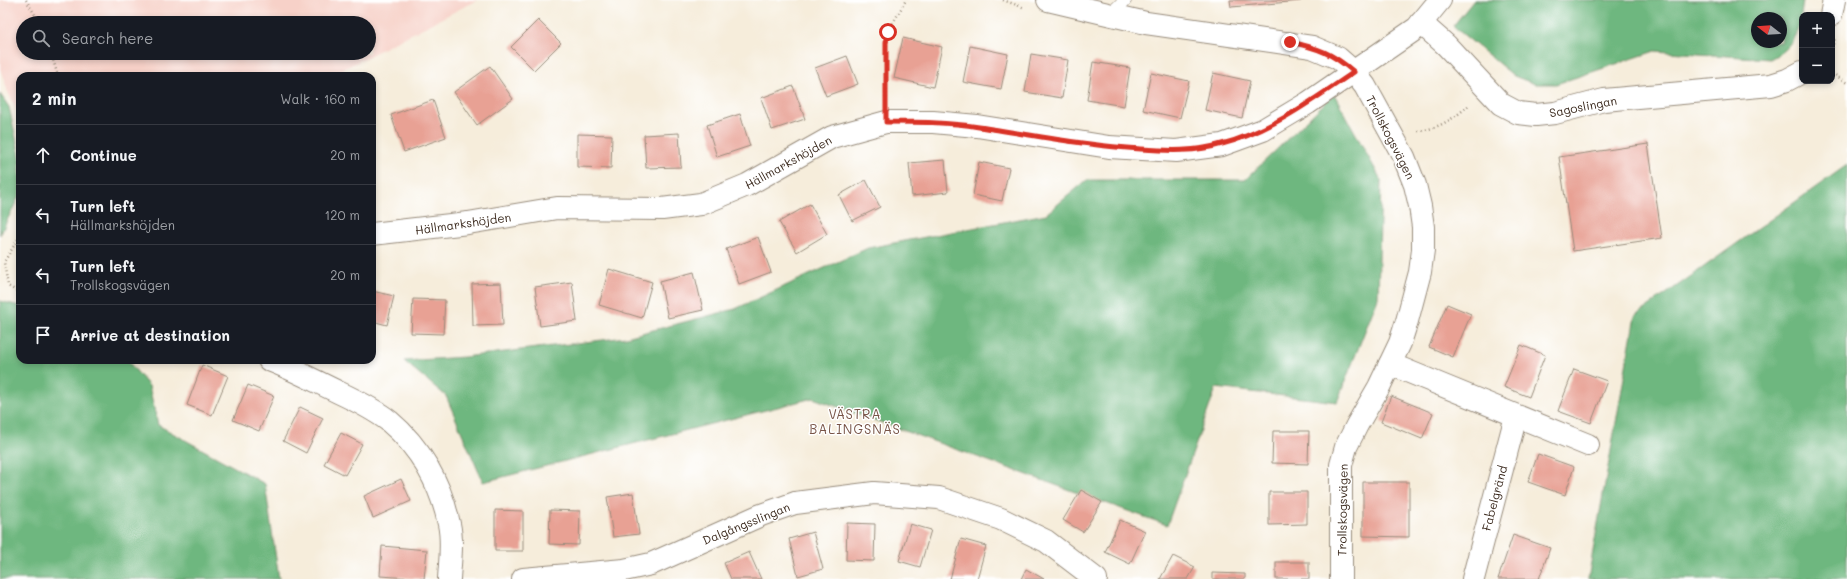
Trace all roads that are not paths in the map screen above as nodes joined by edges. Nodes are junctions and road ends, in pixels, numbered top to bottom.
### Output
1 (1048, 0) edge
2 (1440, 0) edge
3 (1834, 0) edge
4 (1118, 7) edge
5 (1832, 12) edge
6 (1422, 23) junction
7 (1354, 72) junction
8 (1799, 74) edge
9 (376, 234) edge
10 (278, 364) edge
11 (1390, 364) junction
12 (1516, 416) junction
13 (1588, 445) dead end
14 (449, 579) edge
15 (523, 579) edge
16 (1096, 579) edge
17 (1341, 579) edge
18 (1473, 579) edge

1 - 4 street, Trollskogsvägen
2 - 6 street
3 - 5 street
4 - 7 street, Trollskogsvägen
6 - 7 street
6 - 8 street, Sagoslingan
7 - 9 street, Hällmarkshöjden
7 - 11 street, Trollskogsvägen
10 - 14 street
11 - 12 street
11 - 17 street, Trollskogsvägen
12 - 13 street
12 - 18 street, Fabelgränd
15 - 16 street, Dalgångsslingan

